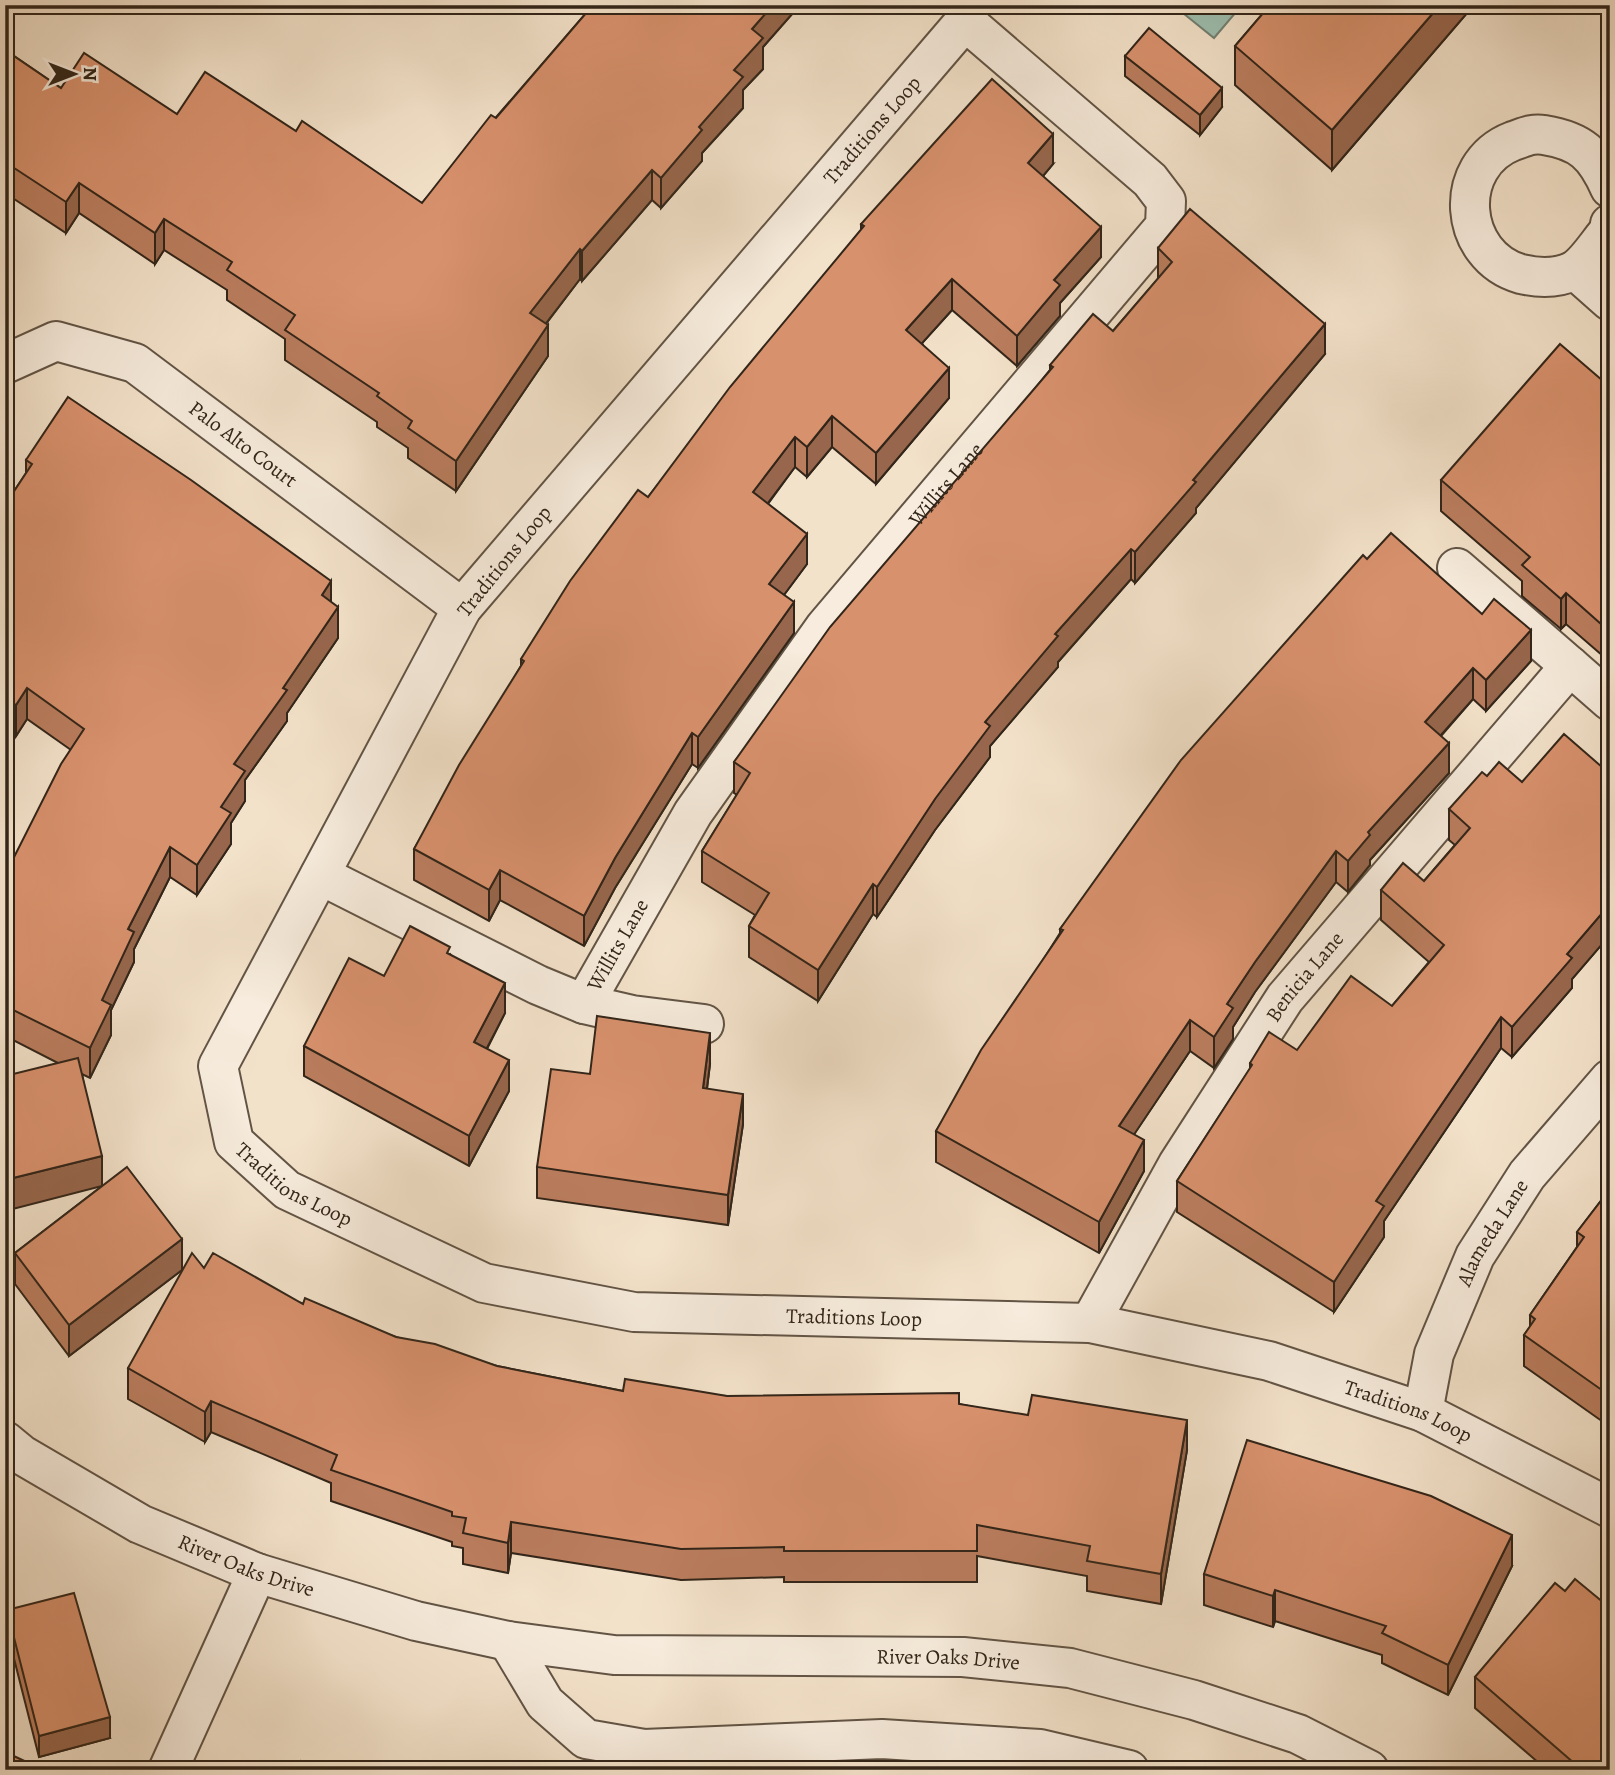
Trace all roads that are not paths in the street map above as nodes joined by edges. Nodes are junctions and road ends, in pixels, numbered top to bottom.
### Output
1 (968, 13) edge
2 (1610, 188) edge
3 (1610, 224) edge
4 (1609, 232) edge
5 (1575, 270) junction
6 (1610, 301) edge
7 (5, 364) edge
8 (1457, 568) dead end
9 (462, 608) junction
10 (1570, 666) junction
11 (1610, 701) edge
12 (320, 875) junction
13 (584, 1004) junction
14 (704, 1024) dead end
15 (1610, 1079) edge
16 (1090, 1323) junction
17 (1423, 1412) junction
18 (5, 1441) edge
19 (1610, 1508) edge
20 (257, 1573) junction
21 (508, 1642) junction
22 (168, 1770) edge
23 (1129, 1770) edge
24 (1369, 1770) edge

1 - 9 street, Traditions Loop
1 - 13 street, Willits Lane
2 - 5 street
3 - 4 street
4 - 5 street
5 - 6 street
7 - 9 street, Palo Alto Court
8 - 10 street
9 - 12 street, Traditions Loop
10 - 11 street
10 - 16 street, Benicia Lane
12 - 13 street, Willits Lane
12 - 16 street, Traditions Loop
13 - 14 street, Willits Lane
15 - 17 street, Alameda Lane
16 - 17 street, Traditions Loop
17 - 19 street, Traditions Loop
18 - 20 street, River Oaks Drive
20 - 21 street, River Oaks Drive
20 - 22 street
21 - 23 street
21 - 24 street, River Oaks Drive

